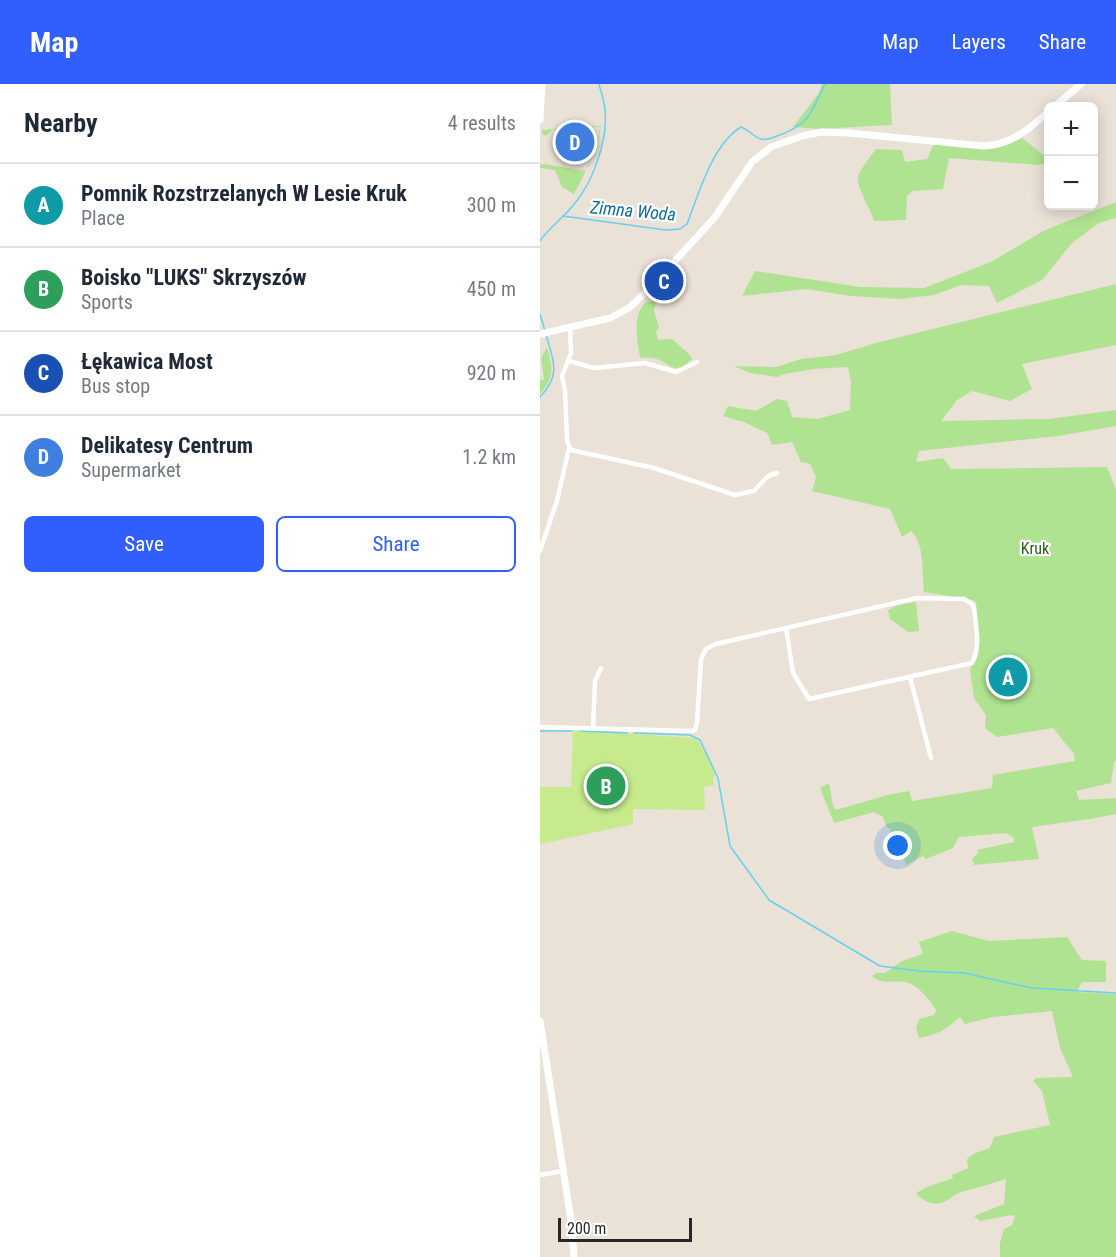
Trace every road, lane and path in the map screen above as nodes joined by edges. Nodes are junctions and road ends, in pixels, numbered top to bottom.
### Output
1 (542, 84) edge
2 (1081, 84) edge
3 (1060, 102) edge
4 (1044, 115) edge
5 (540, 120) edge
6 (570, 327) junction
7 (540, 334) edge
8 (569, 361) junction
9 (697, 362) dead end
10 (569, 448) junction
11 (777, 473) dead end
12 (540, 551) edge
13 (786, 628) junction
14 (601, 668) dead end
15 (910, 677) junction
16 (540, 727) edge
17 (593, 728) junction
18 (931, 758) dead end
19 (540, 1022) edge
20 (563, 1171) junction
21 (540, 1175) edge
22 (574, 1257) edge

1 - 5 street
2 - 3 street
4 - 6 street
6 - 7 street
6 - 8 street
8 - 9 street
8 - 10 street
10 - 11 street
10 - 12 street
13 - 15 street
13 - 15 street
13 - 17 street
14 - 17 street
15 - 18 street
16 - 17 street
19 - 20 street
20 - 21 street
20 - 22 street

